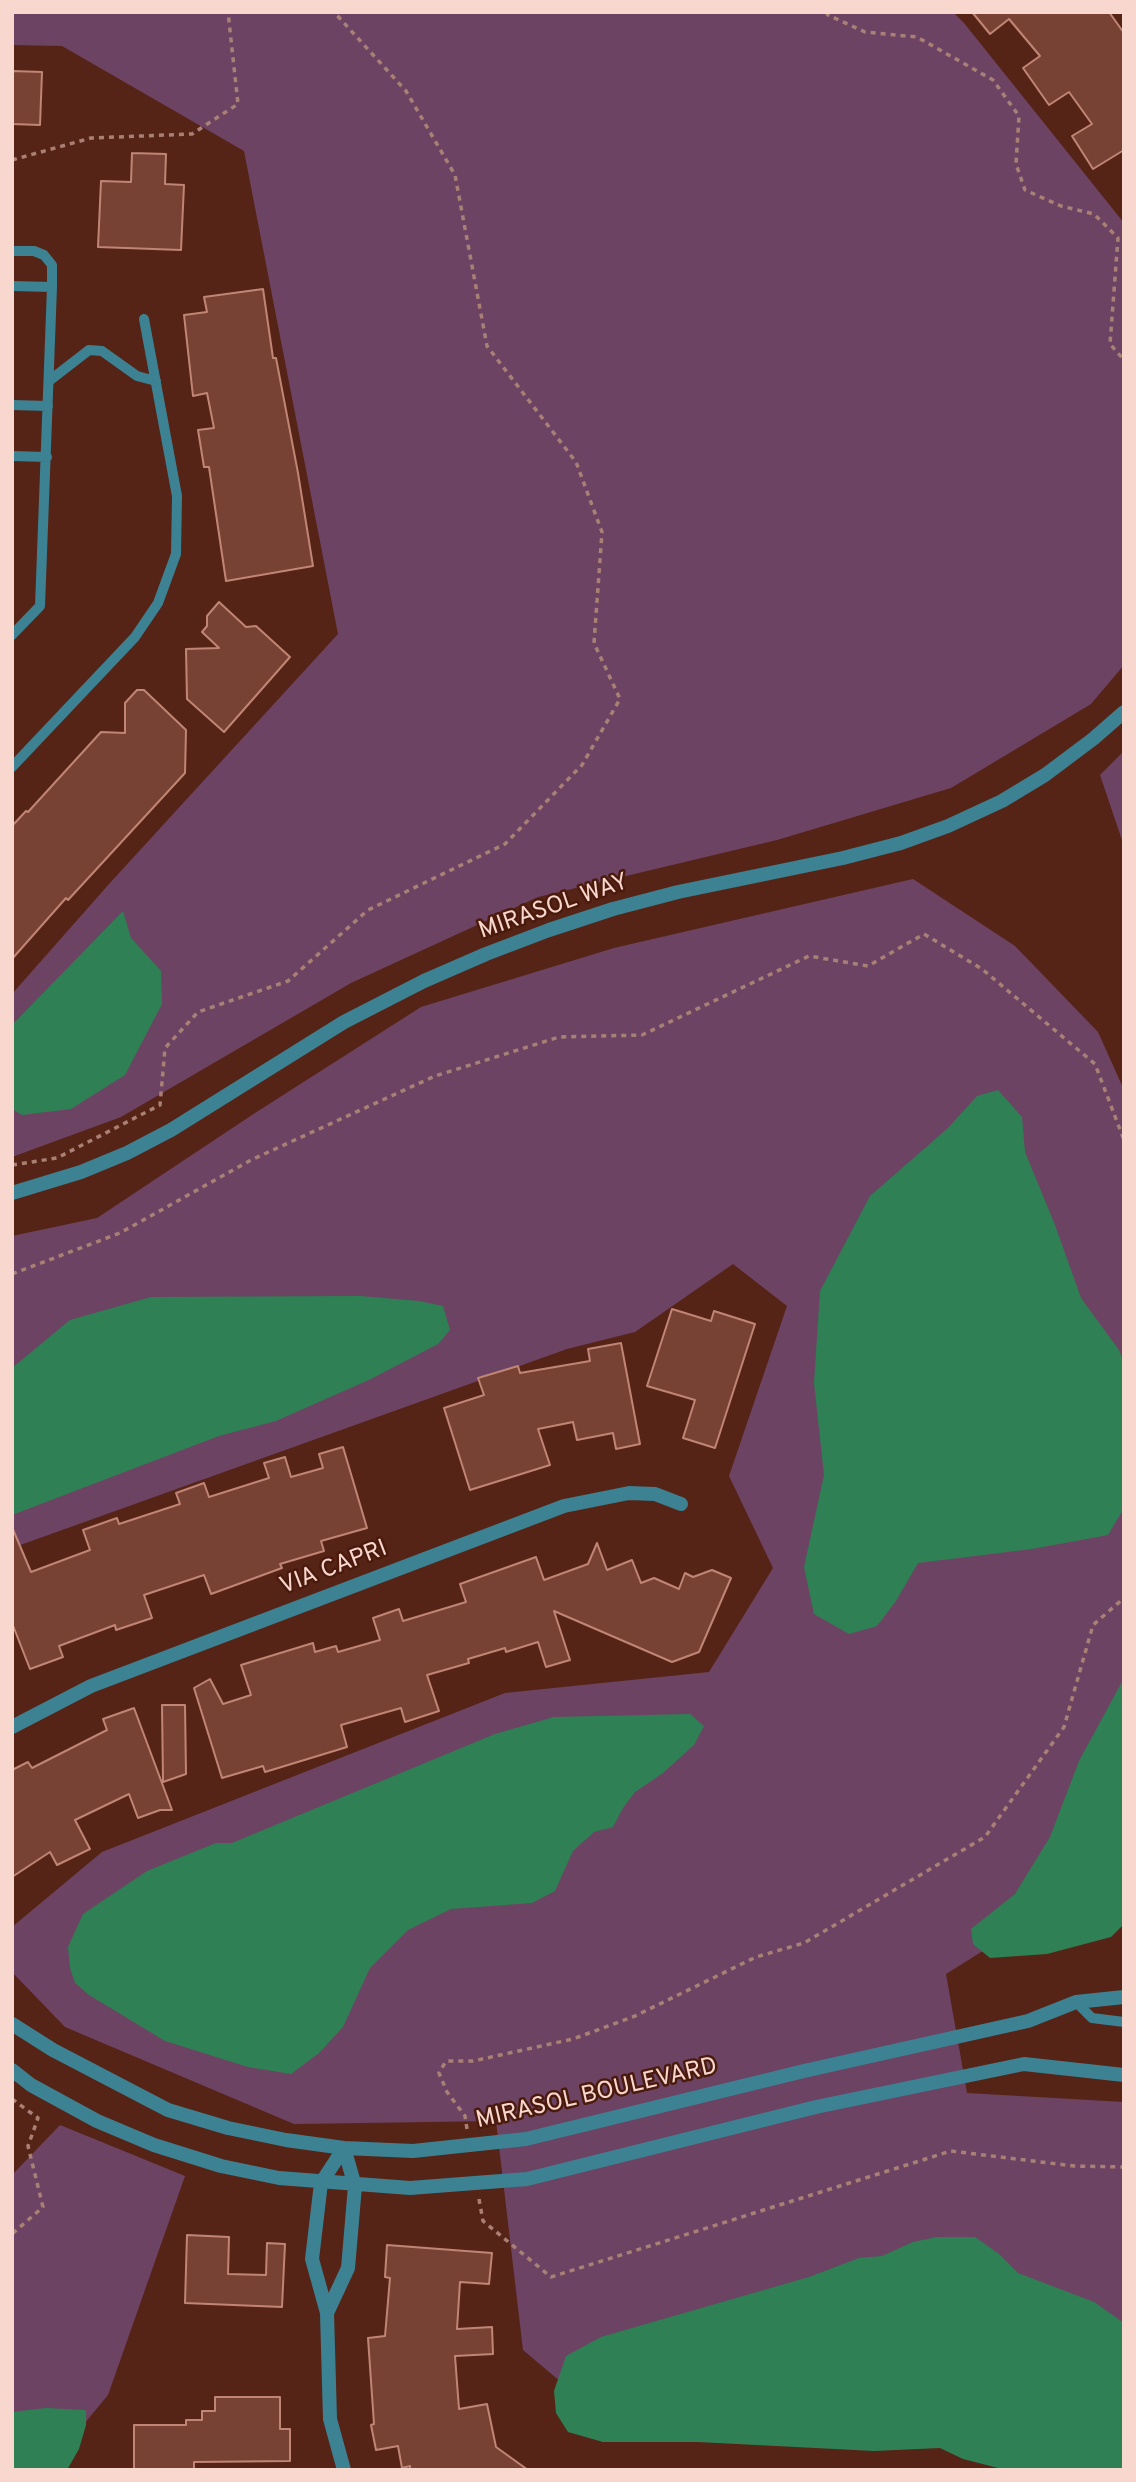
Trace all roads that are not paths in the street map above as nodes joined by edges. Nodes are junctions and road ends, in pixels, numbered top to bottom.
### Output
1 (12, 251) edge
2 (12, 286) edge
3 (52, 286) junction
4 (144, 319) dead end
5 (49, 381) junction
6 (156, 381) junction
7 (12, 405) edge
8 (48, 406) junction
9 (12, 456) edge
10 (47, 457) junction
11 (12, 635) edge
12 (1124, 712) edge
13 (12, 767) edge
14 (12, 1194) edge
15 (681, 1504) dead end
16 (12, 1727) edge
17 (1124, 1997) edge
18 (1076, 2002) junction
19 (1124, 2022) edge
20 (12, 2024) edge
21 (12, 2070) edge
22 (1124, 2075) edge
23 (344, 2148) junction
24 (321, 2183) junction
25 (355, 2186) junction
26 (327, 2313) junction
27 (344, 2470) edge

1 - 3 lane
2 - 3 lane
3 - 5 lane
4 - 6 lane
5 - 6 lane
5 - 8 lane
6 - 13 lane
7 - 8 lane
8 - 10 lane
9 - 10 lane
10 - 11 lane
12 - 14 street, MIRASOL WAY
15 - 16 street, VIA CAPRI
17 - 18 street, MIRASOL BOULEVARD
18 - 19 lane
18 - 23 street, MIRASOL BOULEVARD
20 - 23 street, MIRASOL BOULEVARD
21 - 24 street
22 - 25 street
23 - 24 street
23 - 25 street
24 - 25 street
24 - 26 street
25 - 26 street
26 - 27 street

